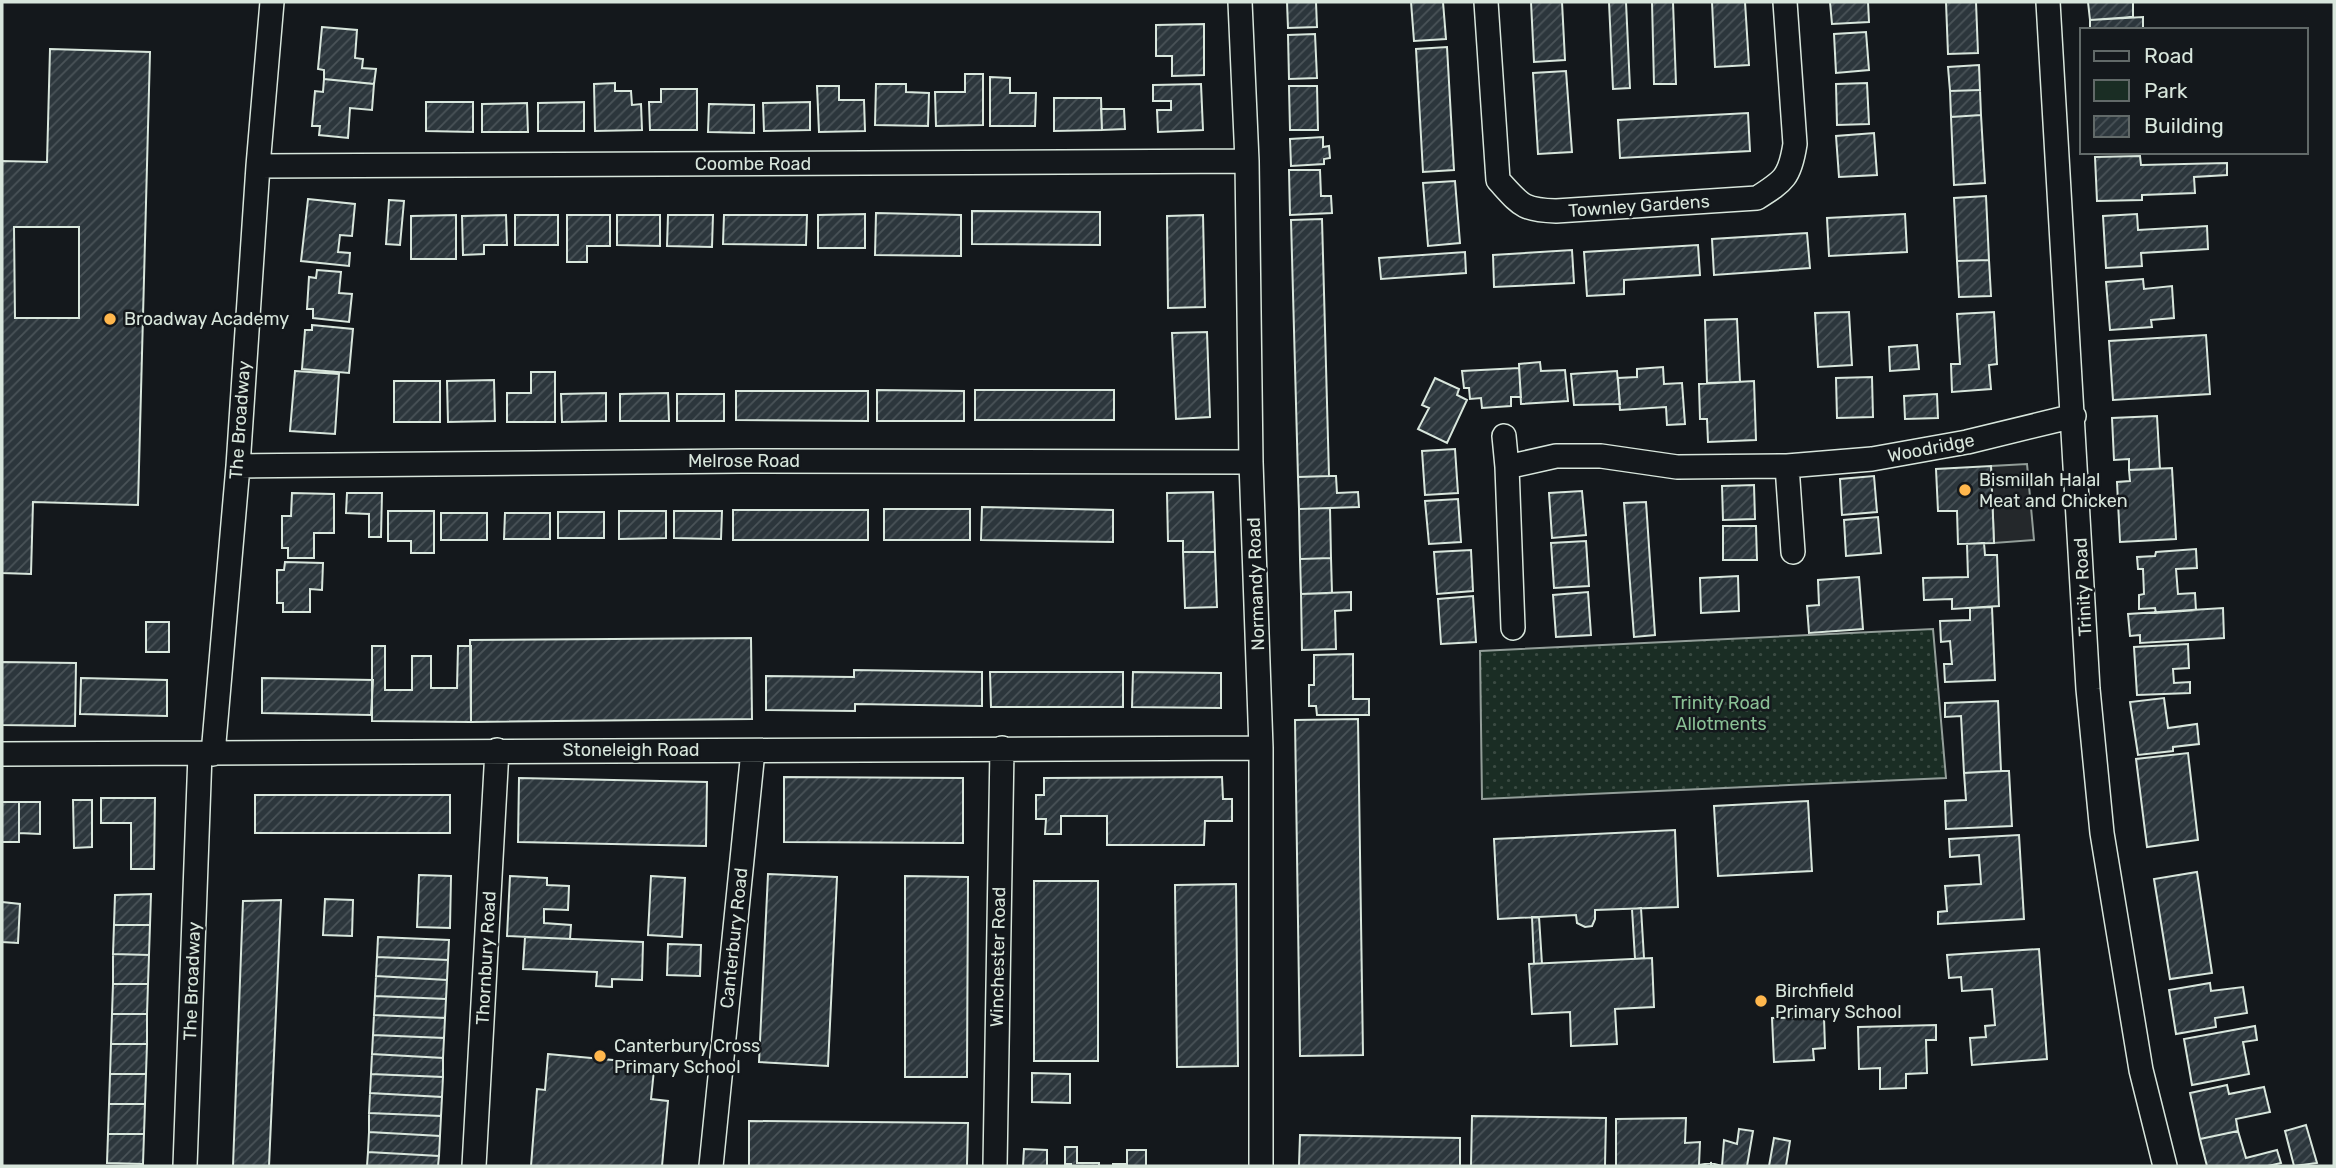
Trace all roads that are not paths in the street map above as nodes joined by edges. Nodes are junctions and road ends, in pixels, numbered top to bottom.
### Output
1 (272, 2) edge
2 (1240, 2) edge
3 (1486, 2) edge
4 (1785, 2) edge
5 (2048, 2) edge
6 (1247, 162) junction
7 (258, 166) junction
8 (2074, 416) junction
9 (1504, 436) dead end
10 (1251, 462) junction
11 (238, 466) junction
12 (1787, 466) junction
13 (1507, 467) junction
14 (1793, 552) dead end
15 (1513, 628) dead end
16 (1002, 748) junction
17 (1261, 748) junction
18 (497, 750) junction
19 (753, 751) junction
20 (2, 754) edge
21 (207, 754) junction
22 (185, 1166) edge
23 (474, 1166) edge
24 (712, 1166) edge
25 (995, 1166) edge
26 (1261, 1166) edge
27 (2165, 1166) edge

1 - 7 street, The Broadway
2 - 6 street, Normandy Road
3 - 4 street, Townley Gardens
5 - 8 street, Trinity Road
6 - 7 street, Coombe Road
6 - 10 street, Normandy Road
7 - 11 street, The Broadway
8 - 12 street, Woodridge
8 - 27 street, Trinity Road
9 - 13 street
10 - 11 street, Melrose Road
10 - 17 street, Normandy Road
11 - 21 street, The Broadway
12 - 13 street, Woodridge
12 - 14 street
13 - 15 street
16 - 17 street, Stoneleigh Road
16 - 19 street, Stoneleigh Road
16 - 25 street, Winchester Road
17 - 26 street, Normandy Road
18 - 19 street, Stoneleigh Road
18 - 21 street, Stoneleigh Road
18 - 23 street, Thornbury Road
19 - 24 street, Canterbury Road
20 - 21 street, Stoneleigh Road
21 - 22 street, The Broadway

